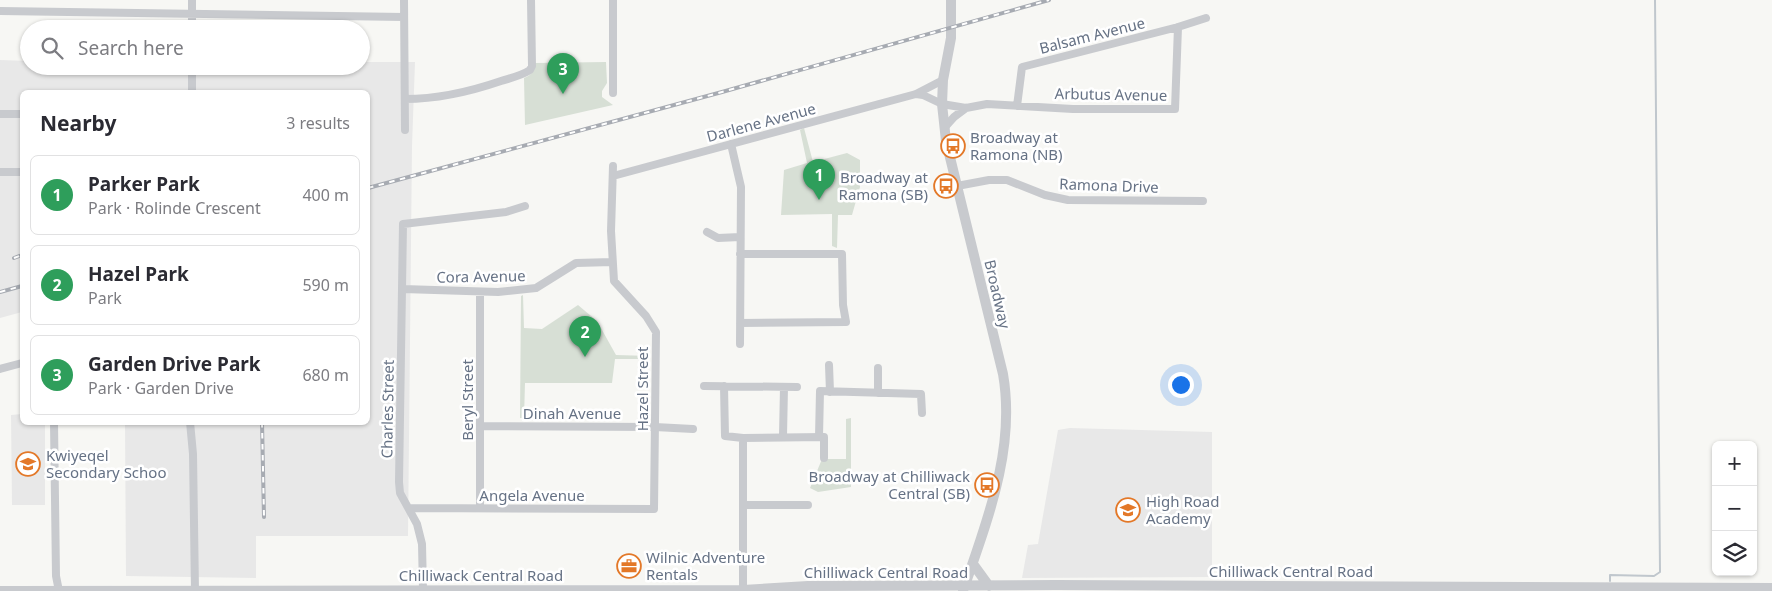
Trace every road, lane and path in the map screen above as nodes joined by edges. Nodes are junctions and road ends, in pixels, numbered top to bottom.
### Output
1 (192, 0) edge
2 (404, 0) edge
3 (531, 0) edge
4 (613, 0) edge
5 (951, 0) edge
6 (0, 11) edge
7 (192, 14) junction
8 (404, 17) junction
9 (1206, 18) dead end
10 (192, 20) edge
11 (1178, 27) junction
12 (192, 75) edge
13 (943, 80) junction
14 (192, 90) edge
15 (613, 92) dead end
16 (916, 94) junction
17 (405, 99) junction
18 (942, 104) junction
19 (1017, 106) junction
20 (966, 108) junction
21 (0, 114) edge
22 (20, 114) edge
23 (945, 127) junction
24 (405, 130) dead end
25 (731, 144) junction
26 (613, 166) dead end
27 (0, 172) edge
28 (20, 172) edge
29 (613, 176) junction
30 (957, 186) junction
31 (1203, 201) dead end
32 (524, 206) dead end
33 (708, 232) dead end
34 (740, 237) junction
35 (740, 254) junction
36 (612, 262) junction
37 (403, 289) junction
38 (480, 292) junction
39 (740, 323) junction
40 (740, 344) dead end
41 (20, 364) edge
42 (829, 365) dead end
43 (878, 368) dead end
44 (0, 369) edge
45 (704, 386) dead end
46 (724, 386) junction
47 (784, 387) junction
48 (797, 388) dead end
49 (830, 392) junction
50 (878, 393) junction
51 (922, 413) dead end
52 (54, 425) edge
53 (190, 425) edge
54 (480, 426) junction
55 (655, 427) junction
56 (693, 429) dead end
57 (783, 436) junction
58 (819, 436) junction
59 (743, 438) junction
60 (824, 458) dead end
61 (743, 505) junction
62 (808, 505) dead end
63 (409, 508) junction
64 (480, 508) junction
65 (654, 508) joint
66 (973, 564) junction
67 (989, 586) junction
68 (1772, 588) edge
69 (808, 589) edge
70 (881, 589) edge
71 (964, 589) edge
72 (423, 590) edge
73 (743, 590) edge
74 (0, 591) edge
75 (59, 591) edge
76 (195, 591) edge
77 (282, 591) edge
78 (373, 591) edge
79 (524, 591) edge

1 - 7 street
2 - 8 street
3 - 17 street
4 - 15 street
5 - 13 street, Broadway
6 - 7 street
7 - 8 street
7 - 10 street
8 - 17 street
9 - 11 street, Balsam Avenue
11 - 19 street, Balsam Avenue
11 - 19 street, Arbutus Avenue
12 - 14 street
13 - 16 street, Darlene Avenue
13 - 18 street, Broadway
16 - 18 street
16 - 25 street, Darlene Avenue
17 - 24 street
18 - 20 street, Arbutus Avenue
18 - 23 street, Broadway
19 - 20 street, Arbutus Avenue
20 - 23 street
21 - 22 street
23 - 30 street, Broadway
25 - 29 street, Darlene Avenue
25 - 34 street
26 - 29 street, Hazel Street
27 - 28 street
29 - 36 street, Hazel Street
30 - 31 street, Ramona Drive
30 - 66 street, Broadway
32 - 37 street, Charles Street
33 - 34 street
34 - 35 street
35 - 39 street
35 - 39 street
36 - 38 street, Cora Avenue
36 - 55 street, Hazel Street
37 - 38 street, Cora Avenue
37 - 63 street, Charles Street
38 - 54 street, Beryl Street
39 - 40 street
41 - 44 street
42 - 49 street
43 - 50 street
45 - 46 street
46 - 47 street
46 - 59 street
47 - 48 street
47 - 57 street
49 - 50 street
49 - 58 street
50 - 51 street
52 - 75 street
53 - 76 street
54 - 55 street, Dinah Avenue
54 - 64 street, Beryl Street
55 - 56 street, Dinah Avenue
55 - 65 street, Hazel Street
57 - 58 street
57 - 59 street
58 - 60 street
59 - 61 street
61 - 62 street
61 - 73 street
63 - 64 street, Angela Avenue
63 - 72 street, Charles Street
64 - 65 street, Angela Avenue
66 - 67 street
66 - 71 street, Broadway
67 - 68 street, Chilliwack Central Road
67 - 71 street, Chilliwack Central Road
69 - 70 street, Chilliwack Central Road
69 - 73 street, Chilliwack Central Road
70 - 71 street, Chilliwack Central Road
72 - 78 street, Chilliwack Central Road
72 - 79 street, Chilliwack Central Road
73 - 79 street, Chilliwack Central Road
74 - 75 street, Chilliwack Central Road
75 - 76 street, Chilliwack Central Road
76 - 77 street, Chilliwack Central Road
77 - 78 street, Chilliwack Central Road

